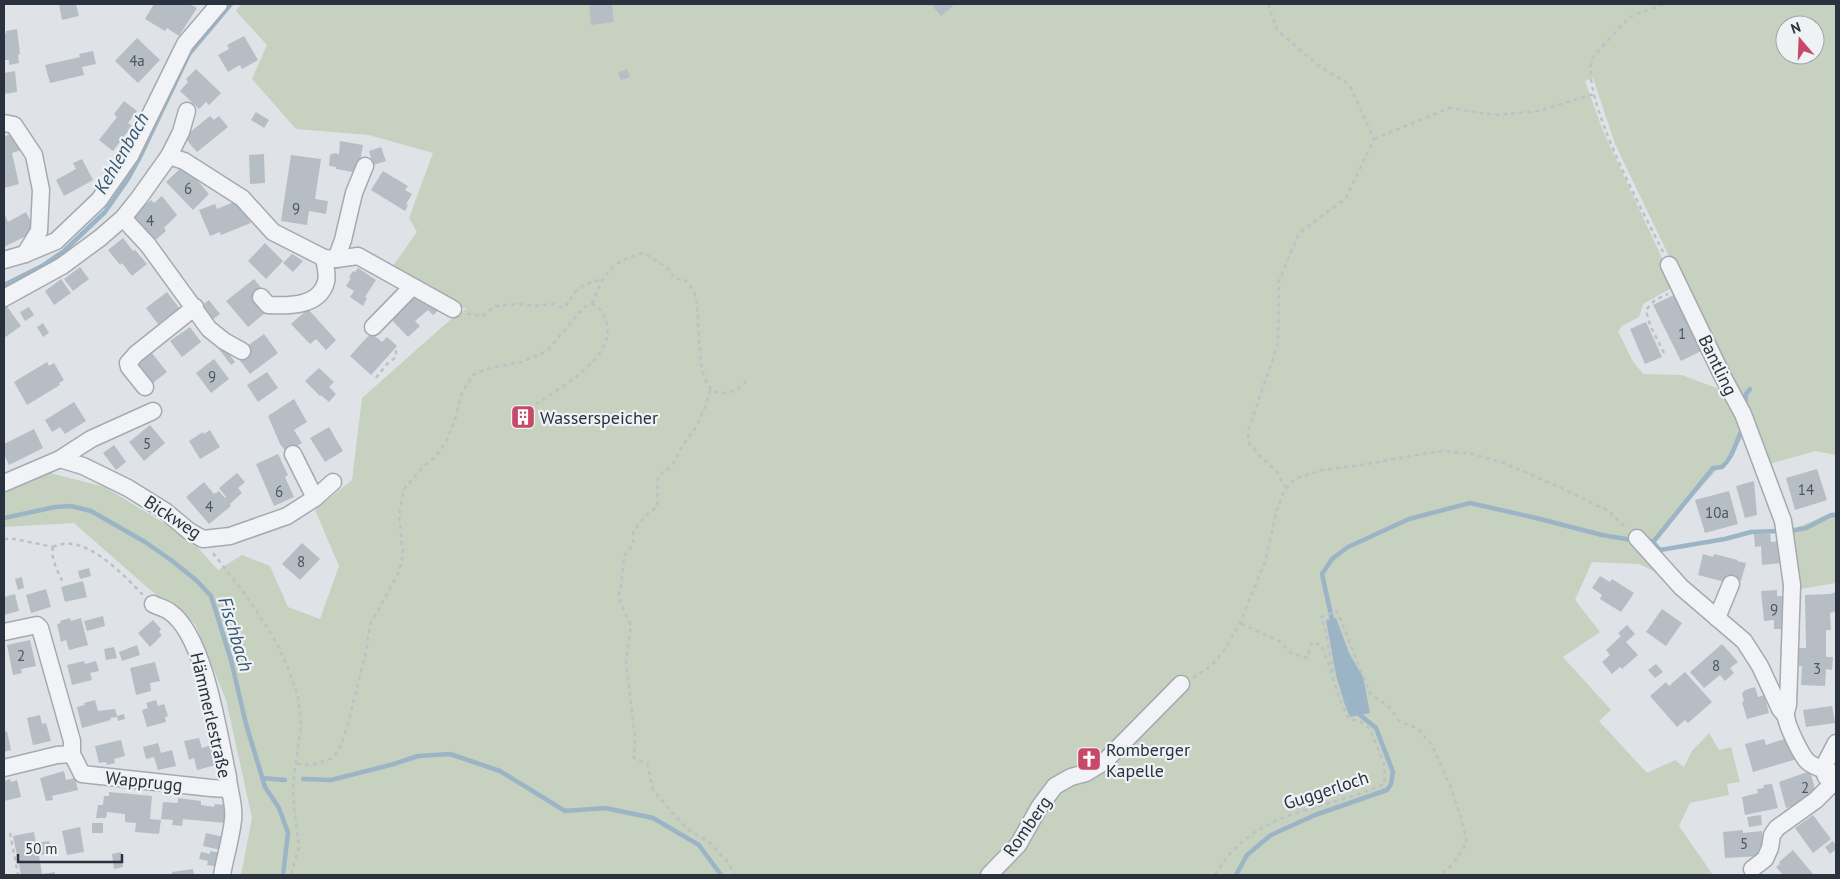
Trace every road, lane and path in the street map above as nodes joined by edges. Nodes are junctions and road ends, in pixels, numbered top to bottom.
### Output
1 (219, 4) edge
2 (1268, 4) edge
3 (1664, 4) edge
4 (1594, 94) junction
5 (187, 112) dead end
6 (4, 123) edge
7 (1374, 139) junction
8 (168, 156) junction
9 (365, 166) dead end
10 (122, 218) junction
11 (25, 254) junction
12 (330, 259) junction
13 (4, 260) edge
14 (1669, 265) joint
15 (604, 280) junction
16 (412, 287) junction
17 (1681, 288) junction
18 (260, 297) dead end
19 (4, 298) edge
20 (592, 304) junction
21 (194, 307) junction
22 (453, 309) joint
23 (373, 327) dead end
24 (396, 350) dead end
25 (242, 351) dead end
26 (1664, 353) dead end
27 (376, 378) dead end
28 (748, 379) dead end
29 (145, 387) dead end
30 (710, 390) junction
31 (536, 404) dead end
32 (153, 411) dead end
33 (293, 454) dead end
34 (60, 459) junction
35 (333, 482) dead end
36 (4, 483) edge
37 (1286, 488) junction
38 (315, 498) junction
39 (203, 538) junction
40 (1636, 538) joint
41 (4, 539) edge
42 (53, 547) junction
43 (62, 581) dead end
44 (1731, 584) dead end
45 (152, 604) joint
46 (1717, 618) junction
47 (1240, 623) junction
48 (4, 632) edge
49 (1334, 676) junction
50 (1180, 684) joint
51 (1786, 716) junction
52 (1836, 743) edge
53 (72, 754) junction
54 (297, 764) junction
55 (4, 768) edge
56 (1830, 771) edge
57 (1832, 785) edge
58 (228, 788) junction
59 (10, 833) dead end
60 (1752, 869) dead end
61 (18, 875) edge
62 (222, 875) edge
63 (291, 875) edge
64 (735, 875) edge
65 (989, 875) edge
66 (1215, 875) edge
67 (1441, 875) edge

1 - 11 street
2 - 7 path
3 - 4 path
4 - 7 path
4 - 14 path
5 - 8 street
6 - 11 street
7 - 37 path
8 - 10 street
8 - 12 street
9 - 12 street
10 - 19 street
10 - 21 street
11 - 13 street
12 - 16 street
12 - 18 street
14 - 17 street, Bantling
15 - 20 path
15 - 22 path
15 - 30 path
16 - 22 street
16 - 23 street
17 - 26 path
17 - 51 street, Bantling
20 - 31 path
20 - 54 path
21 - 25 street
21 - 29 street
24 - 27 path
28 - 30 path
30 - 64 path
32 - 34 street
33 - 38 street
34 - 36 street
34 - 39 street, Bickweg
35 - 38 street, Bickweg
37 - 40 path
37 - 47 path
38 - 39 street, Bickweg
39 - 54 path
40 - 46 street, Bantling
41 - 42 path
42 - 43 path
42 - 45 path
44 - 46 street
45 - 58 street, Hämmerlestraße
46 - 51 street, Bantling
47 - 49 path, Guggerloch
47 - 50 path
48 - 53 street, Wapprugg
49 - 66 path, Guggerloch
49 - 67 path
50 - 65 street, Romberg
51 - 56 street, Bantling
52 - 56 street
53 - 55 street
53 - 58 street, Wapprugg
54 - 63 path
56 - 57 street
57 - 60 street
58 - 62 street, Hämmerlestraße
59 - 61 path

